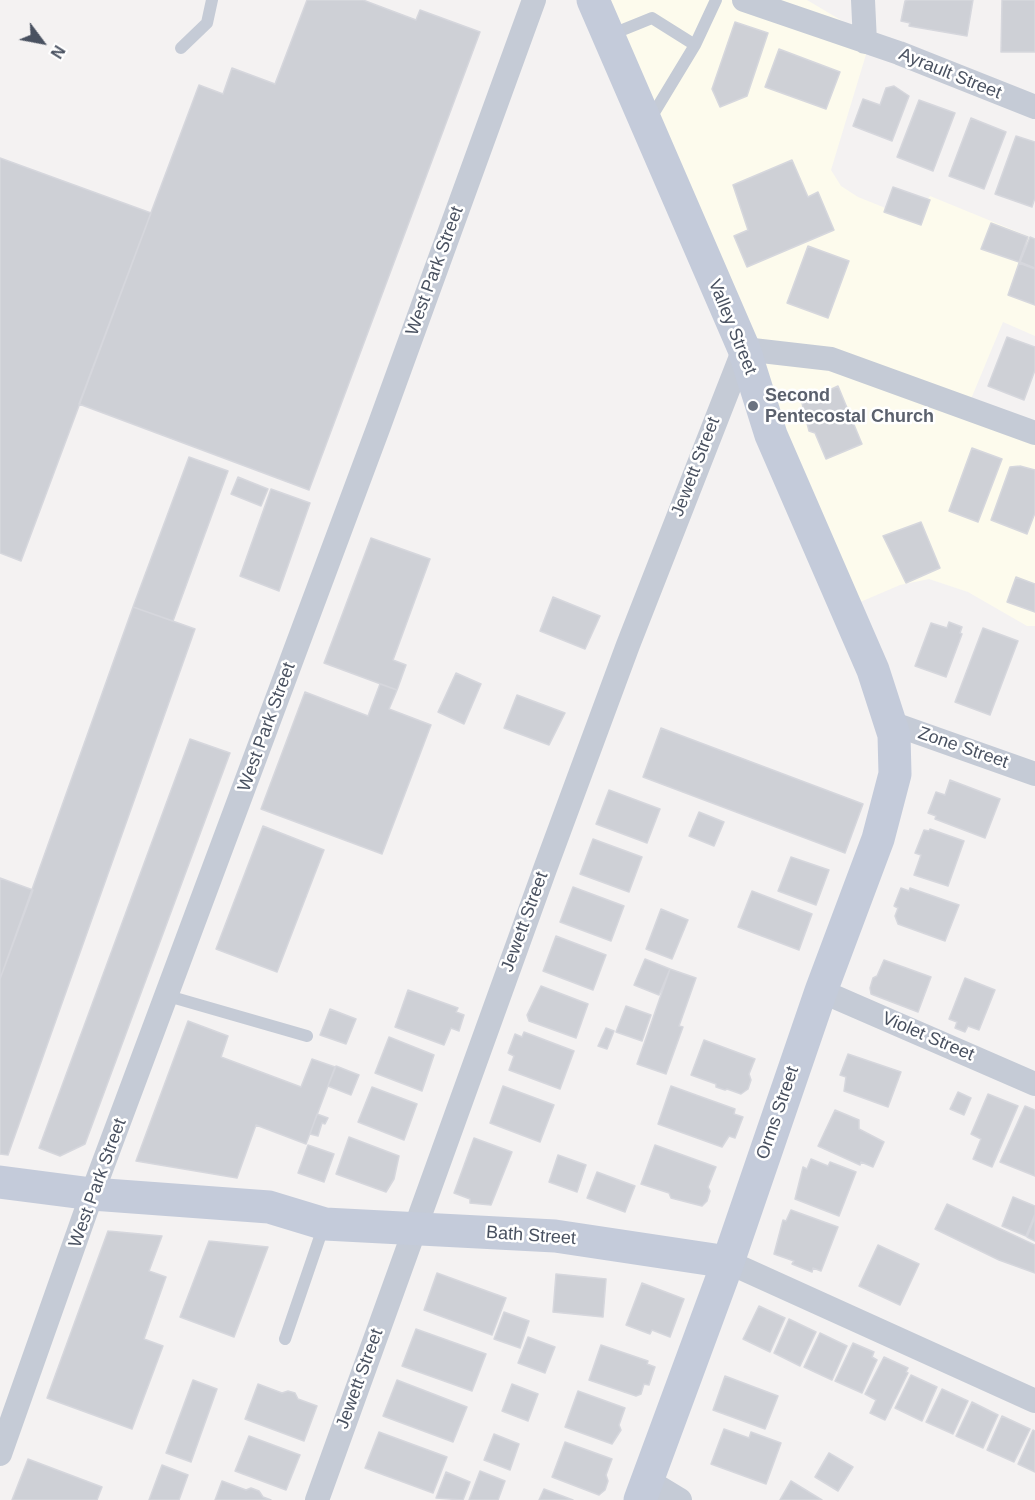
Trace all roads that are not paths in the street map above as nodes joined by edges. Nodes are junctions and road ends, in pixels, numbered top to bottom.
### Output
1 (212, 0) edge
2 (534, 0) edge
3 (593, 0) edge
4 (716, 0) edge
5 (744, 0) edge
6 (863, 0) edge
7 (608, 35) junction
8 (865, 42) junction
9 (695, 45) junction
10 (181, 48) dead end
11 (1035, 107) edge
12 (646, 124) junction
13 (744, 349) junction
14 (1035, 433) edge
15 (891, 723) junction
16 (1035, 774) edge
17 (821, 991) junction
18 (168, 996) junction
19 (307, 1036) dead end
20 (1035, 1084) edge
21 (0, 1182) edge
22 (92, 1194) junction
23 (325, 1224) junction
24 (414, 1229) junction
25 (728, 1262) junction
26 (285, 1339) dead end
27 (1035, 1401) edge
28 (0, 1454) edge
29 (644, 1490) edge
30 (317, 1500) edge
31 (680, 1500) edge

1 - 10 lane
2 - 18 street, West Park Street
3 - 7 main road, Valley Street
4 - 9 lane
5 - 8 street, Ayrault Street
6 - 8 street
7 - 9 lane
7 - 12 main road, Valley Street
8 - 11 street, Ayrault Street
9 - 12 lane
12 - 13 main road, Valley Street
13 - 14 street
13 - 15 main road, Valley Street
13 - 24 street, Jewett Street
15 - 16 street, Zone Street
15 - 17 main road, Orms Street
17 - 20 street, Violet Street
17 - 25 main road, Orms Street
18 - 19 lane
18 - 22 street, West Park Street
21 - 22 main road, Bath Street
22 - 23 main road, Bath Street
22 - 28 street, West Park Street
23 - 24 main road, Bath Street
23 - 26 lane
24 - 25 main road, Bath Street
24 - 30 street, Jewett Street
25 - 27 street, Bath Street
25 - 29 main road, Orms Street
29 - 31 street

